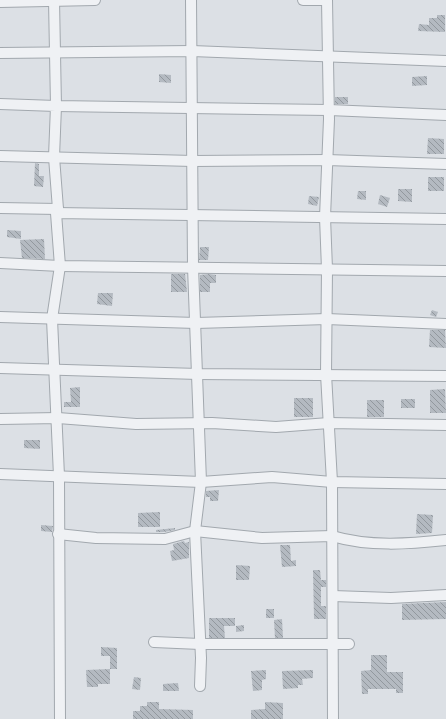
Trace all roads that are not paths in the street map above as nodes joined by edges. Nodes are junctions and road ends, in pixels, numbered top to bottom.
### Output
1 (54, 0) edge
2 (95, 0) edge
3 (191, 0) edge
4 (303, 0) edge
5 (327, 0) edge
6 (0, 2) edge
7 (192, 51) junction
8 (55, 52) junction
9 (0, 53) edge
10 (328, 57) junction
11 (446, 61) edge
12 (0, 104) edge
13 (56, 106) junction
14 (192, 109) junction
15 (328, 110) junction
16 (446, 115) edge
17 (0, 156) edge
18 (54, 157) junction
19 (327, 160) junction
20 (193, 162) junction
21 (446, 164) edge
22 (0, 208) edge
23 (58, 211) junction
24 (194, 216) junction
25 (325, 217) junction
26 (446, 219) edge
27 (0, 263) edge
28 (60, 266) junction
29 (193, 267) junction
30 (327, 269) junction
31 (446, 271) edge
32 (0, 317) edge
33 (52, 319) junction
34 (327, 319) junction
35 (196, 323) junction
36 (446, 324) edge
37 (0, 368) edge
38 (55, 370) junction
39 (198, 374) junction
40 (326, 374) junction
41 (446, 376) edge
42 (58, 418) junction
43 (0, 419) edge
44 (199, 423) junction
45 (329, 424) junction
46 (446, 425) edge
47 (0, 474) edge
48 (59, 476) junction
49 (201, 482) junction
50 (332, 482) junction
51 (446, 484) edge
52 (195, 531) junction
53 (58, 534) junction
54 (332, 536) junction
55 (446, 540) edge
56 (446, 595) edge
57 (333, 596) junction
58 (154, 642) dead end
59 (200, 644) junction
60 (333, 644) junction
61 (349, 644) dead end
62 (200, 686) dead end
63 (60, 719) edge
64 (333, 719) edge

1 - 2 street
1 - 6 street
1 - 8 street
3 - 7 street
4 - 5 street
5 - 10 street
7 - 8 street
7 - 10 street
7 - 14 street
8 - 9 street
8 - 13 street
10 - 11 street
10 - 15 street
12 - 13 street
13 - 14 street
13 - 18 street
14 - 15 street
14 - 20 street
15 - 16 street
15 - 19 street
17 - 18 street
18 - 20 street
18 - 23 street
19 - 20 street
19 - 21 street
19 - 25 street
20 - 24 street
22 - 23 street
23 - 24 street
23 - 28 street
24 - 25 street
24 - 29 street
25 - 26 street
25 - 30 street
27 - 28 street
28 - 29 street
28 - 33 street
29 - 30 street
29 - 35 street
30 - 31 street
30 - 34 street
32 - 33 street
33 - 35 street
33 - 38 street
34 - 35 street
34 - 36 street
34 - 40 street
35 - 39 street
37 - 38 street
38 - 39 street
38 - 42 street
39 - 40 street
39 - 44 street
40 - 41 street
40 - 45 street
42 - 43 street
42 - 44 street
42 - 48 street
44 - 45 street
44 - 49 street
45 - 46 street
45 - 50 street
47 - 48 street
48 - 49 street
48 - 53 street
49 - 50 street
49 - 52 street
50 - 51 street
50 - 54 street
52 - 53 street
52 - 54 street
52 - 59 street
53 - 63 street
54 - 55 street
54 - 57 street
56 - 57 street
57 - 60 street
58 - 59 street
59 - 60 street
59 - 62 street
60 - 61 street
60 - 64 street

